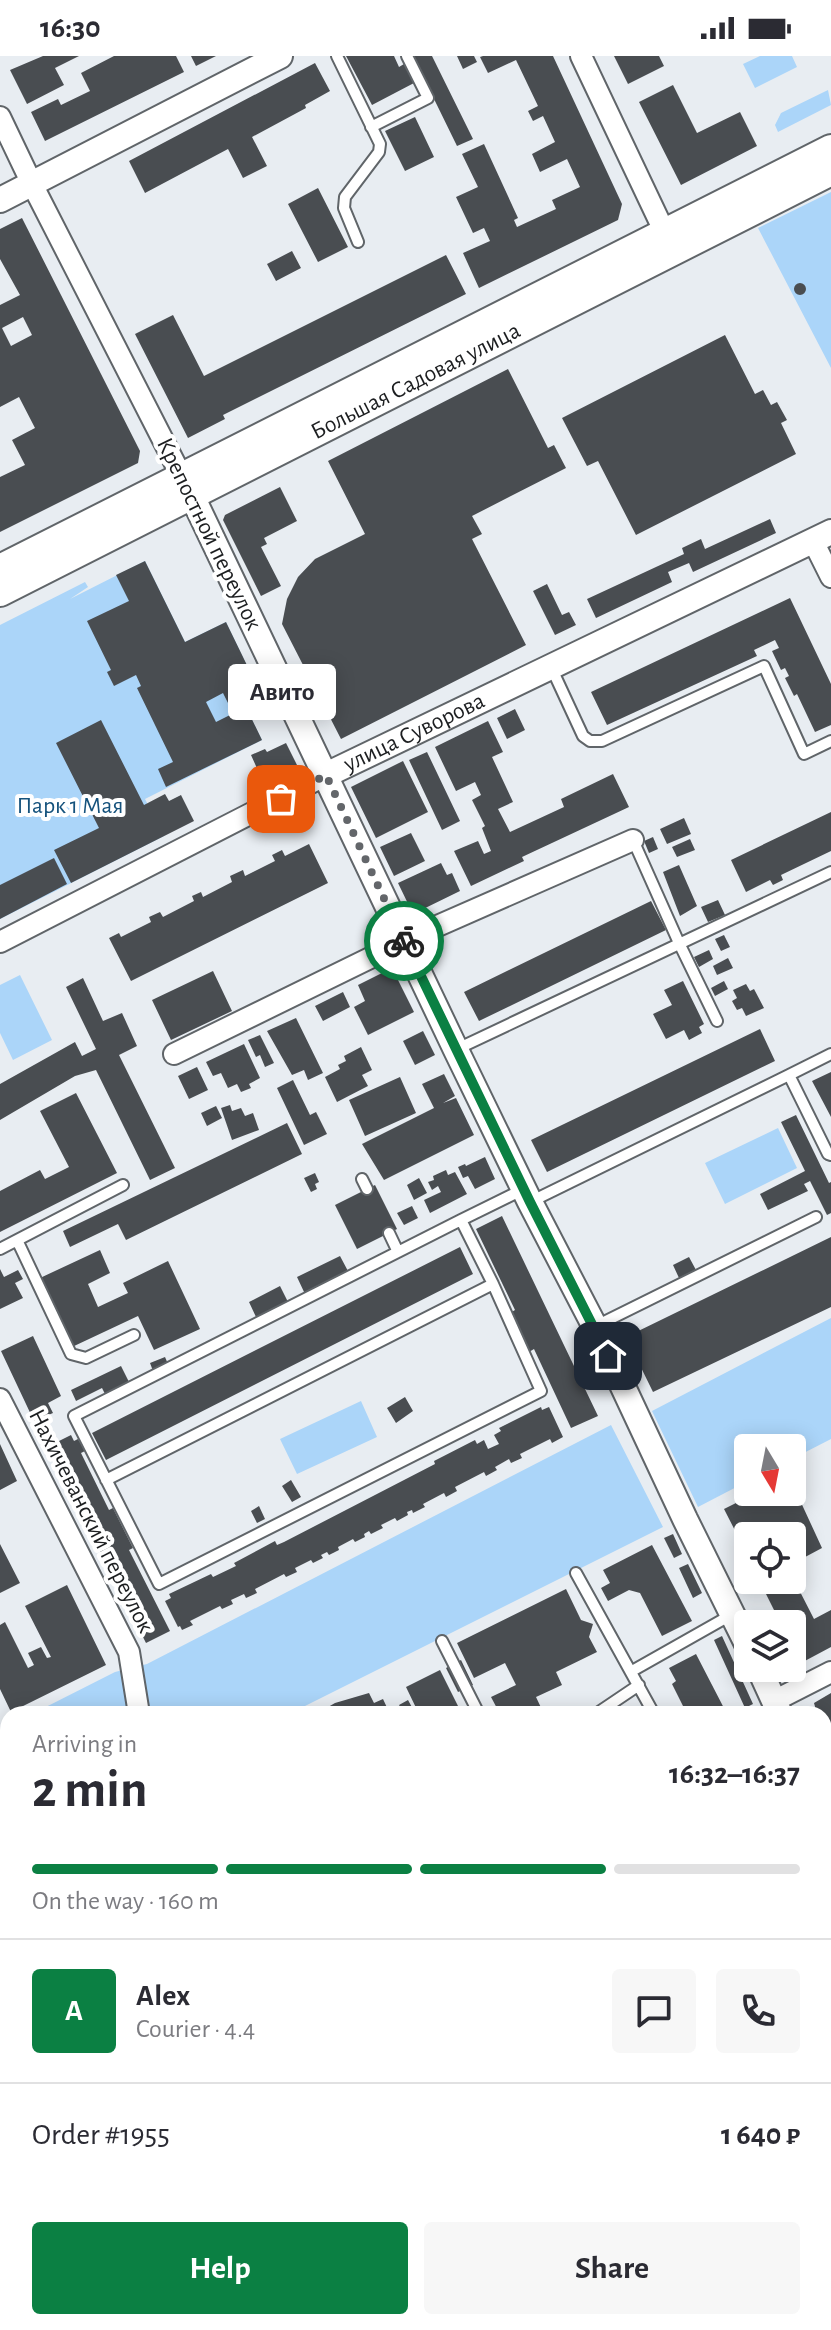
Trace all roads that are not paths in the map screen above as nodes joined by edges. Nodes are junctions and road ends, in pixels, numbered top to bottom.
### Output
1 (280, 56) edge
2 (337, 56) edge
3 (407, 56) edge
4 (581, 56) edge
5 (0, 117) edge
6 (371, 127) junction
7 (831, 149) edge
8 (831, 171) edge
9 (32, 184) junction
10 (0, 200) edge
11 (665, 233) junction
12 (358, 242) dead end
13 (187, 487) junction
14 (822, 536) edge
15 (0, 569) edge
16 (831, 577) edge
17 (0, 592) edge
18 (551, 667) junction
19 (831, 741) edge
20 (326, 775) junction
21 (633, 840) joint
22 (831, 872) edge
23 (404, 941) junction
24 (0, 942) edge
25 (679, 943) junction
26 (717, 1021) dead end
27 (456, 1050) junction
28 (174, 1054) dead end
29 (831, 1054) edge
30 (789, 1075) junction
31 (831, 1155) edge
32 (123, 1185) dead end
33 (527, 1195) junction
34 (816, 1217) dead end
35 (461, 1220) junction
36 (389, 1233) dead end
37 (17, 1240) junction
38 (0, 1249) edge
39 (398, 1252) junction
40 (493, 1284) junction
41 (595, 1327) junction
42 (134, 1335) dead end
43 (0, 1399) edge
44 (106, 1480) junction
45 (576, 1573) dead end
46 (733, 1614) joint
47 (442, 1641) dead end
48 (632, 1671) junction
49 (831, 1672) edge
50 (765, 1682) edge
51 (639, 1685) junction
52 (138, 1706) edge
53 (475, 1706) edge
54 (608, 1706) edge
55 (650, 1706) edge
56 (777, 1706) edge
57 (779, 1706) edge

1 - 9 street
2 - 6 lane
3 - 6 lane
4 - 11 street
5 - 9 street, Крепостной переулок
6 - 12 lane
7 - 11 main road, Большая Садовая улица
8 - 13 main road, Большая Садовая улица
9 - 10 street
9 - 13 street, Крепостной переулок
11 - 13 main road, Большая Садовая улица
13 - 15 main road, Большая Садовая улица
13 - 17 main road, Большая Садовая улица
13 - 20 street, Крепостной переулок
14 - 16 street
14 - 18 street, улица Суворова
18 - 19 lane
18 - 20 street, улица Суворова
20 - 23 street, Крепостной переулок
20 - 24 street, улица Суворова
21 - 23 street
21 - 25 lane
22 - 25 lane
23 - 27 street, Крепостной переулок
23 - 28 street
25 - 26 lane
25 - 27 lane
27 - 33 street, Крепостной переулок
29 - 30 lane
30 - 31 lane
30 - 33 lane
32 - 37 lane
33 - 35 lane
33 - 41 street, Крепостной переулок
34 - 41 lane
35 - 39 lane
35 - 40 lane
36 - 39 lane
37 - 38 lane
37 - 42 lane
39 - 44 lane
40 - 44 lane
40 - 44 lane
41 - 46 street, Крепостной переулок
43 - 52 street, Нахичеванский переулок
45 - 48 lane
46 - 48 lane
47 - 53 lane
48 - 51 lane
49 - 57 street
50 - 56 street
51 - 54 lane
51 - 55 lane

